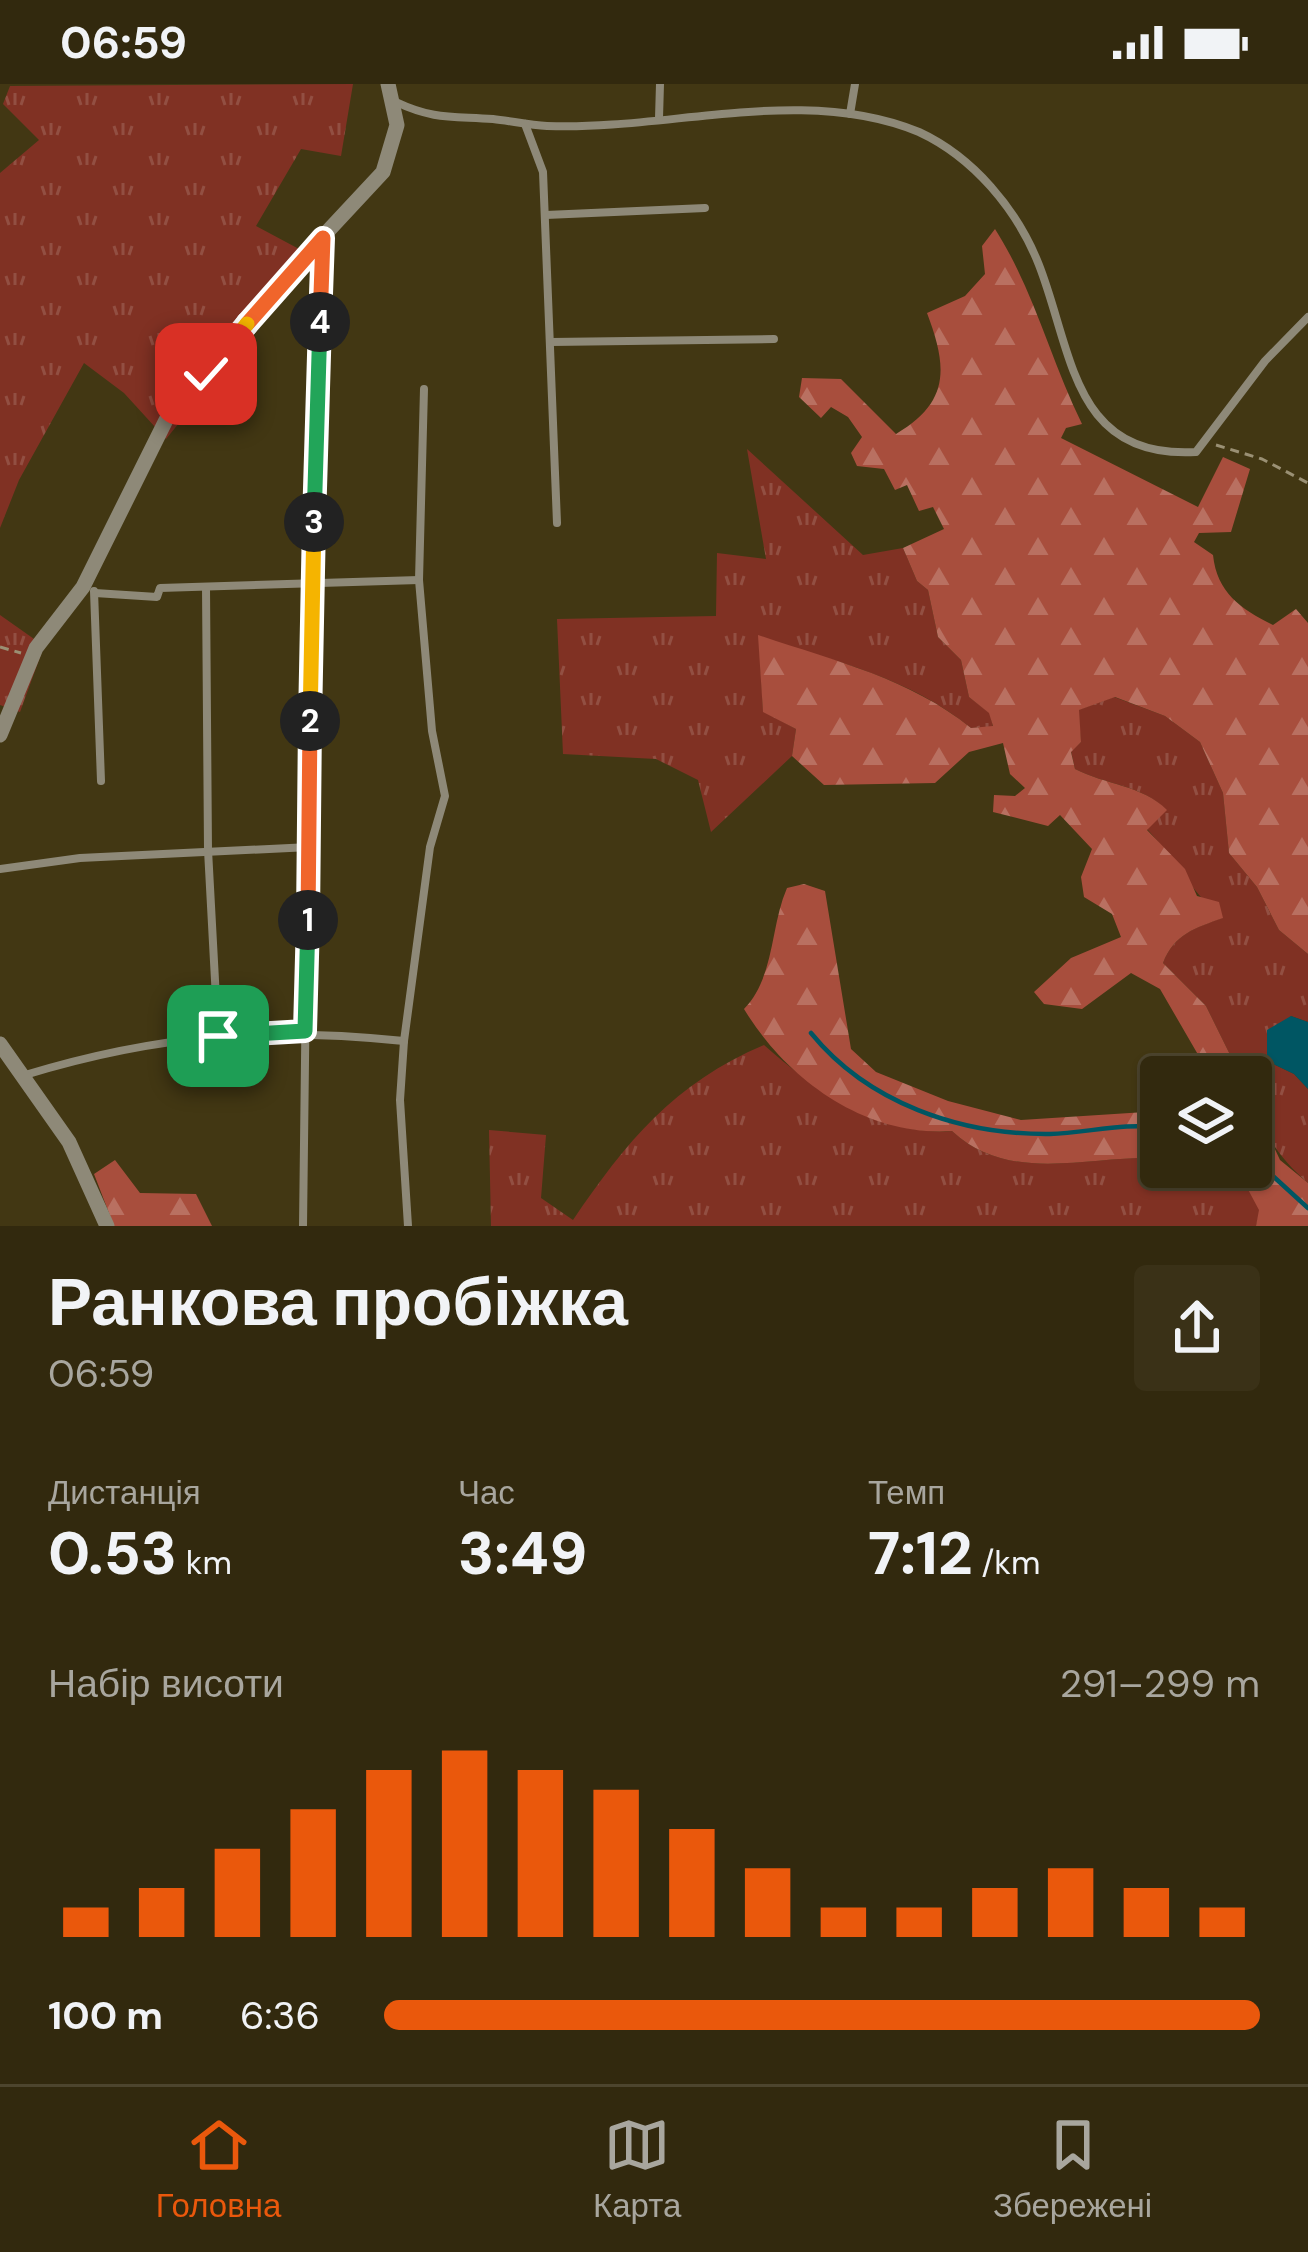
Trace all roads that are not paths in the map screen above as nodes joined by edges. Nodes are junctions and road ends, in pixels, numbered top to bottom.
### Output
1 (388, 84) edge
2 (660, 84) edge
3 (855, 84) edge
4 (396, 102) junction
5 (850, 114) junction
6 (659, 119) junction
7 (524, 123) junction
8 (705, 208) dead end
9 (546, 215) junction
10 (323, 238) junction
11 (1308, 317) edge
12 (774, 339) dead end
13 (551, 342) junction
14 (424, 389) dead end
15 (557, 524) dead end
16 (88, 575) junction
17 (419, 580) junction
18 (312, 581) junction
19 (206, 587) junction
20 (95, 592) junction
21 (0, 735) edge
22 (101, 781) dead end
23 (310, 848) junction
24 (208, 850) junction
25 (0, 869) edge
26 (305, 1031) junction
27 (218, 1036) junction
28 (404, 1041) junction
29 (0, 1044) edge
30 (25, 1076) junction
31 (107, 1226) edge
32 (303, 1226) edge
33 (408, 1226) edge

1 - 4 street
2 - 6 lane
3 - 5 lane
4 - 7 lane
4 - 10 street
5 - 6 lane
5 - 11 lane
6 - 7 lane
7 - 9 lane
8 - 9 lane
9 - 13 lane
10 - 16 street
10 - 18 lane
12 - 13 lane
13 - 15 lane
14 - 17 lane
16 - 20 lane
16 - 21 street
17 - 18 lane
17 - 28 lane
18 - 19 lane
18 - 23 lane
19 - 20 lane
19 - 24 lane
20 - 22 lane
23 - 24 lane
23 - 26 lane
24 - 25 lane
24 - 27 lane
26 - 27 lane
26 - 28 lane
26 - 32 lane
27 - 30 lane
28 - 33 lane
29 - 30 street
30 - 31 street

